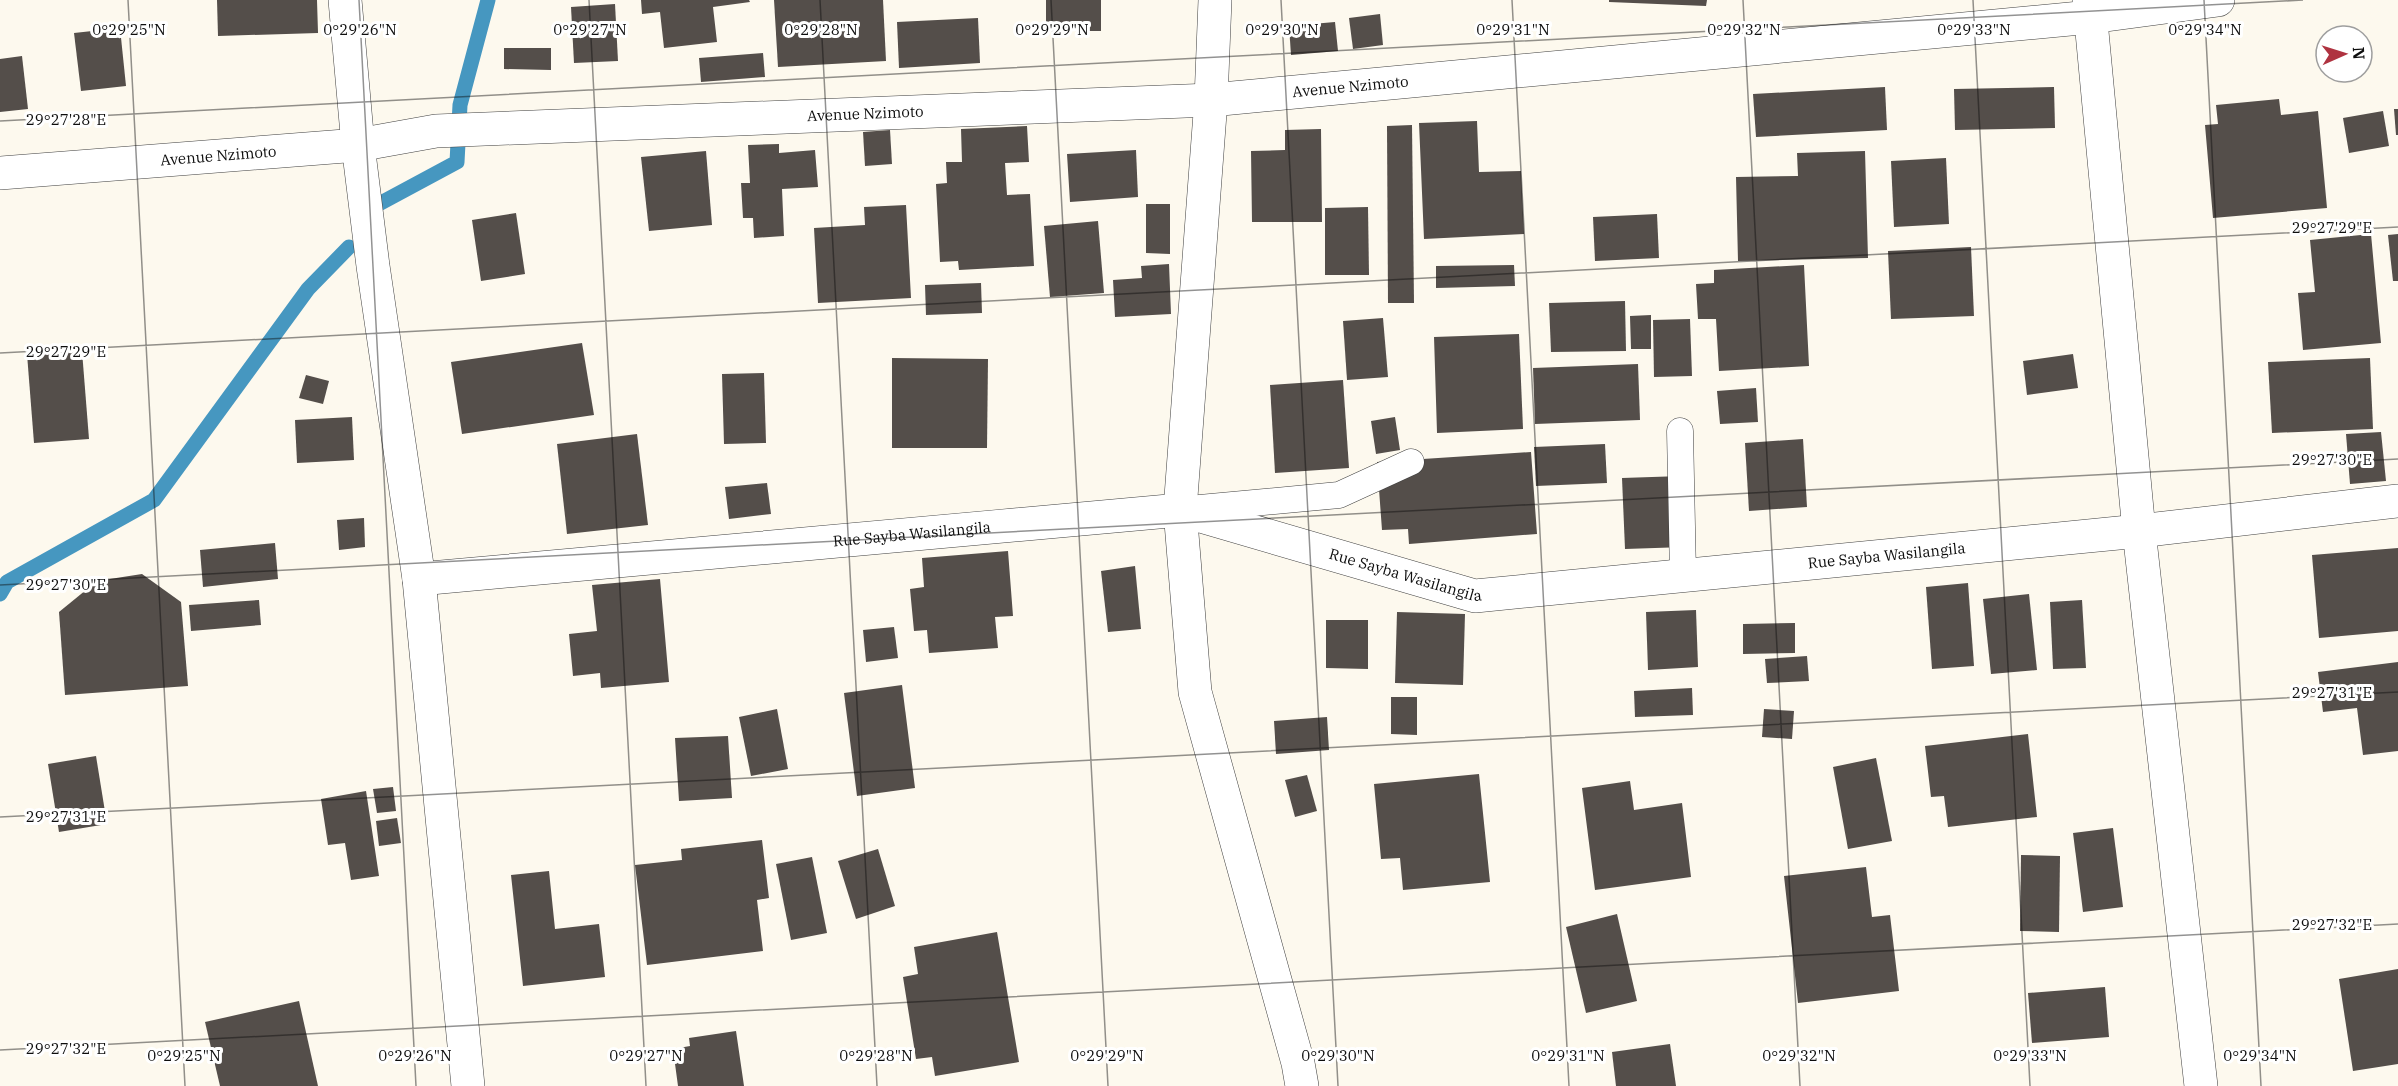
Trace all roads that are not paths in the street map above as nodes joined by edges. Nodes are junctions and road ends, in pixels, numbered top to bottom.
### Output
1 (345, 0) edge
2 (1215, 0) edge
3 (2218, 0) edge
4 (2090, 9) edge
5 (1211, 100) junction
6 (358, 145) junction
7 (0, 173) edge
8 (1680, 431) dead end
9 (1411, 462) dead end
10 (2398, 501) edge
11 (1180, 510) junction
12 (2139, 531) junction
13 (1683, 575) junction
14 (419, 579) junction
15 (468, 1086) edge
16 (1302, 1086) edge
17 (2201, 1086) edge

1 - 6 street
2 - 5 street
3 - 4 street, Avenue Nzimoto
4 - 5 street, Avenue Nzimoto
4 - 12 street
5 - 6 street, Avenue Nzimoto
5 - 11 street
6 - 7 street, Avenue Nzimoto
6 - 14 street
8 - 13 lane
9 - 11 lane
10 - 12 street, Rue Sayba Wasilangila
11 - 13 street, Rue Sayba Wasilangila
11 - 14 street, Rue Sayba Wasilangila
11 - 16 street
12 - 13 street, Rue Sayba Wasilangila
12 - 17 street
14 - 15 street

